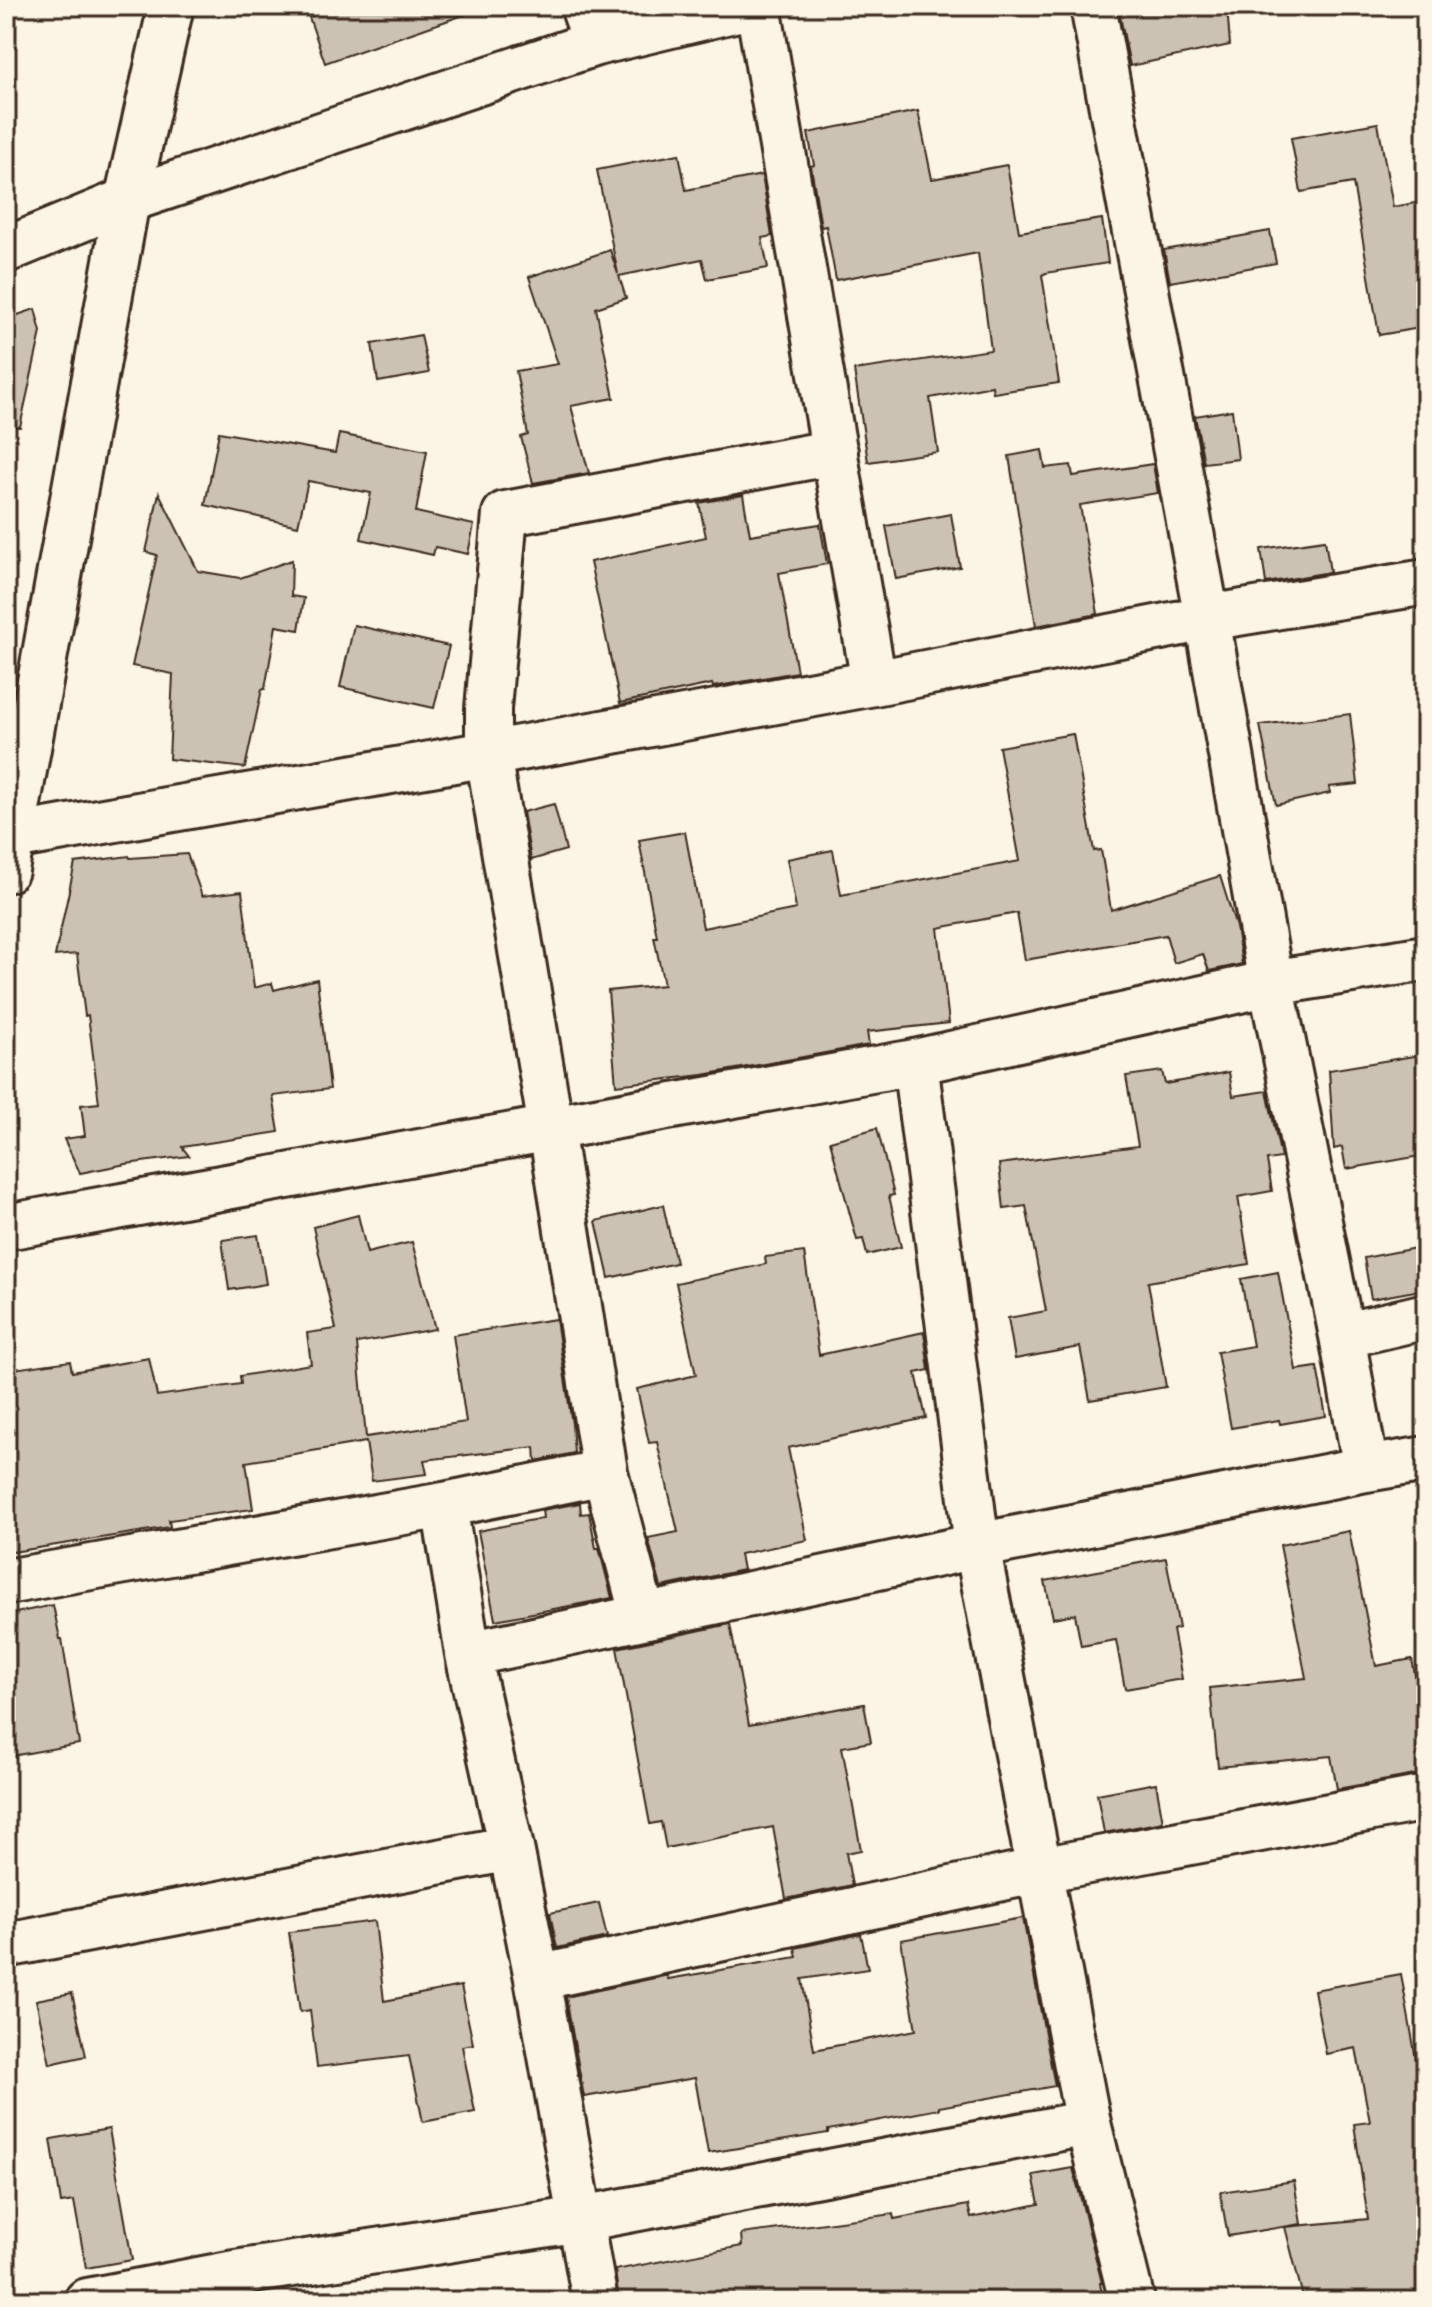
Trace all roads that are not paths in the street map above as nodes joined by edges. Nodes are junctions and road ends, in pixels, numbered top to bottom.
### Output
1 (171, 6) edge
2 (750, 6) edge
3 (758, 6) edge
4 (1093, 6) edge
5 (589, 25) edge
6 (127, 200) junction
7 (6, 250) edge
8 (835, 452) junction
9 (1426, 582) edge
10 (1207, 618) junction
11 (874, 683) junction
12 (488, 754) junction
13 (9, 854) edge
14 (1426, 958) edge
15 (1271, 983) junction
16 (915, 1062) junction
17 (551, 1128) junction
18 (6, 1227) edge
19 (1426, 1316) edge
20 (1342, 1336) junction
21 (1426, 1459) edge
22 (1366, 1469) junction
23 (605, 1472) junction
24 (444, 1505) junction
25 (977, 1546) junction
26 (6, 1582) edge
27 (643, 1617) junction
28 (468, 1654) junction
29 (1426, 1798) edge
30 (511, 1848) junction
31 (1040, 1870) junction
32 (6, 1945) edge
33 (537, 1978) junction
34 (1088, 2123) junction
35 (581, 2219) junction
36 (232, 2288) edge
37 (87, 2301) edge
38 (595, 2301) edge
39 (1132, 2301) edge

1 - 6 street
2 - 5 street
3 - 8 street
4 - 10 street
5 - 6 street
6 - 7 street
6 - 13 street
8 - 11 street
8 - 12 street
9 - 10 street
10 - 11 street
10 - 15 street
11 - 12 street
12 - 13 street
12 - 17 street
14 - 15 street
15 - 16 street
15 - 20 street
16 - 17 street
16 - 25 street
17 - 18 street
17 - 23 street
19 - 20 street
20 - 22 street
21 - 22 street
22 - 25 street
23 - 24 street
23 - 27 street
24 - 26 street
24 - 28 street
25 - 27 street
25 - 31 street
27 - 28 street
28 - 30 street
29 - 31 street
30 - 32 street
30 - 33 street
31 - 33 street
31 - 34 street
33 - 35 street
34 - 35 street
34 - 39 street
35 - 36 street
35 - 38 street
36 - 37 street

